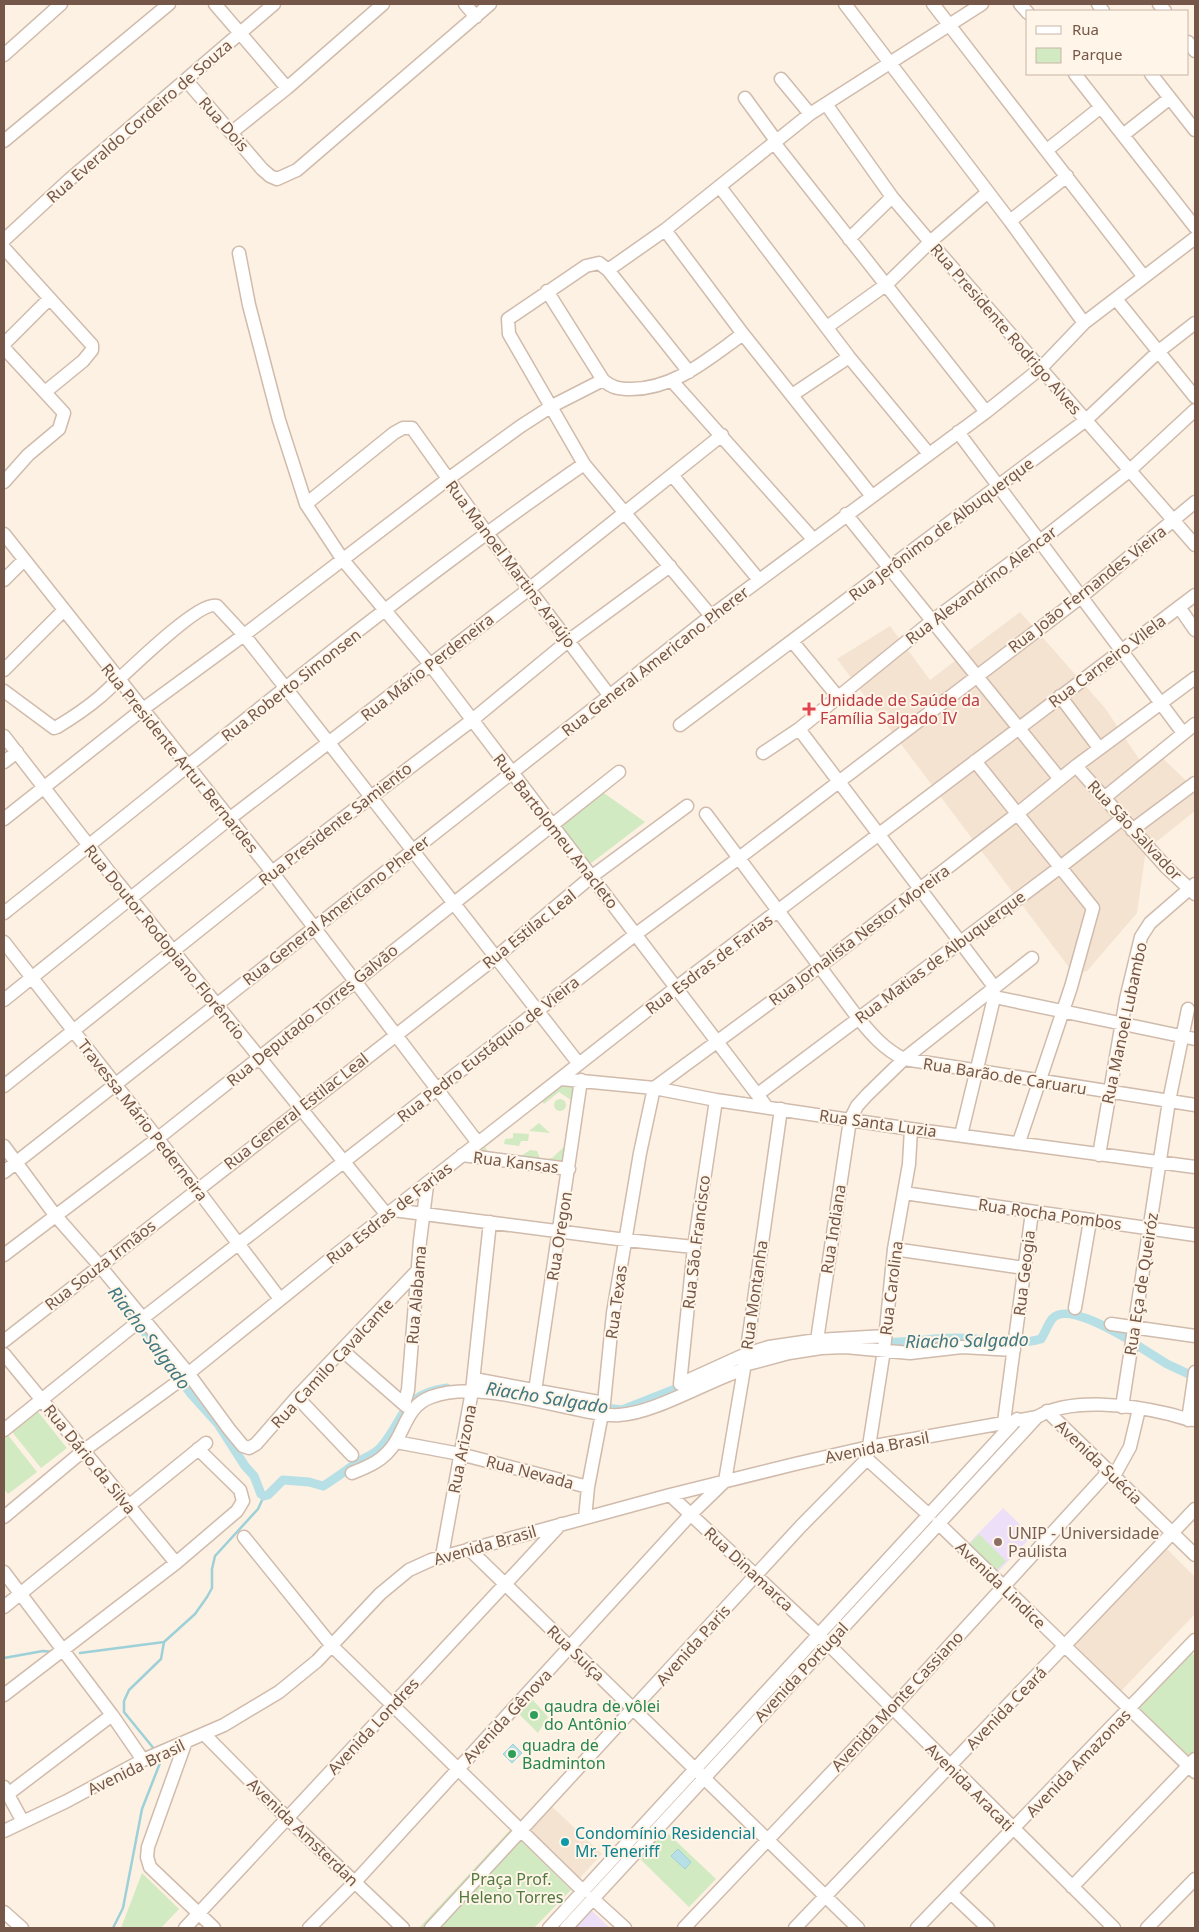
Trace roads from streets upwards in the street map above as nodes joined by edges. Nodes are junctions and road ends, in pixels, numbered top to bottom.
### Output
1 (61, 4) edge
2 (169, 4) edge
3 (215, 4) edge
4 (274, 4) edge
5 (383, 4) edge
6 (465, 4) edge
7 (490, 4) edge
8 (844, 4) edge
9 (933, 4) edge
10 (982, 4) edge
11 (476, 17) junction
12 (949, 23) junction
13 (241, 34) junction
14 (4, 55) edge
15 (888, 62) junction
16 (1076, 75) edge
17 (1152, 75) edge
18 (781, 79) dead end
19 (186, 80) junction
20 (287, 88) junction
21 (745, 98) dead end
22 (1170, 98) junction
23 (826, 104) junction
24 (1101, 107) junction
25 (810, 114) junction
26 (1195, 130) edge
27 (232, 132) junction
28 (1123, 135) junction
29 (4, 141) edge
30 (776, 143) junction
31 (1047, 150) junction
32 (1067, 176) junction
33 (720, 186) junction
34 (988, 192) junction
35 (892, 197) junction
36 (1010, 221) junction
37 (1195, 227) edge
38 (665, 230) junction
39 (1195, 238) edge
40 (849, 239) junction
41 (4, 240) edge
42 (930, 242) junction
43 (4, 248) edge
44 (239, 253) dead end
45 (608, 270) junction
46 (1144, 277) junction
47 (887, 284) junction
48 (548, 292) junction
49 (49, 299) junction
50 (1116, 299) junction
51 (1084, 323) junction
52 (1195, 323) edge
53 (827, 327) junction
54 (743, 334) junction
55 (4, 344) edge
56 (4, 348) edge
57 (1160, 351) junction
58 (849, 357) junction
59 (1041, 368) junction
60 (689, 372) junction
61 (603, 380) junction
62 (672, 381) junction
63 (45, 392) junction
64 (792, 395) junction
65 (1195, 397) edge
66 (552, 406) junction
67 (1195, 410) edge
68 (986, 412) junction
69 (1086, 420) junction
70 (958, 432) junction
71 (722, 435) junction
72 (928, 454) junction
73 (584, 464) junction
74 (1129, 471) junction
75 (672, 475) junction
76 (448, 479) junction
77 (4, 482) edge
78 (998, 485) junction
79 (871, 495) junction
80 (1195, 502) edge
81 (306, 504) junction
82 (624, 511) junction
83 (846, 514) junction
84 (1174, 521) junction
85 (486, 532) junction
86 (4, 534) edge
87 (813, 539) junction
88 (1040, 541) junction
89 (1195, 545) edge
90 (343, 560) junction
91 (23, 561) junction
92 (670, 566) junction
93 (891, 567) junction
94 (4, 580) edge
95 (759, 580) junction
96 (529, 589) junction
97 (1195, 595) edge
98 (1080, 597) junction
99 (1179, 607) junction
100 (63, 611) junction
101 (386, 611) junction
102 (711, 616) junction
103 (932, 621) junction
104 (1195, 630) edge
105 (244, 635) junction
106 (568, 641) junction
107 (792, 641) junction
108 (1120, 651) junction
109 (429, 664) junction
110 (4, 670) edge
111 (976, 674) junction
112 (1195, 678) edge
113 (119, 680) junction
114 (286, 689) junction
115 (4, 691) edge
116 (609, 695) junction
117 (1060, 696) junction
118 (838, 697) junction
119 (1160, 704) junction
120 (143, 709) junction
121 (470, 720) junction
122 (1195, 724) edge
123 (680, 725) dead end
124 (1019, 727) junction
125 (799, 729) junction
126 (1183, 734) junction
127 (4, 736) edge
128 (329, 743) junction
129 (1099, 748) junction
130 (16, 752) junction
131 (762, 753) dead end
132 (975, 761) junction
133 (4, 762) edge
134 (187, 766) junction
135 (1076, 766) junction
136 (619, 772) dead end
137 (512, 773) junction
138 (1059, 778) junction
139 (838, 782) junction
140 (1195, 784) edge
141 (44, 785) junction
142 (371, 796) junction
143 (1104, 798) junction
144 (687, 806) dead end
145 (706, 814) dead end
146 (1017, 814) junction
147 (4, 819) edge
148 (229, 819) junction
149 (1122, 819) junction
150 (552, 824) junction
151 (1132, 830) junction
152 (879, 835) junction
153 (88, 846) junction
154 (412, 850) junction
155 (739, 858) junction
156 (1059, 868) junction
157 (272, 872) junction
158 (591, 878) junction
159 (920, 888) junction
160 (1194, 889) edge
161 (130, 898) junction
162 (453, 903) junction
163 (777, 911) junction
164 (4, 913) edge
165 (312, 928) junction
166 (636, 934) junction
167 (960, 941) junction
168 (4, 942) edge
169 (174, 950) junction
170 (495, 958) junction
171 (1032, 958) dead end
172 (820, 966) junction
173 (31, 978) junction
174 (354, 981) junction
175 (676, 987) junction
176 (991, 994) junction
177 (4, 1000) edge
178 (216, 1004) junction
179 (1188, 1009) dead end
180 (537, 1012) junction
181 (1062, 1013) junction
182 (858, 1018) junction
183 (1122, 1024) junction
184 (73, 1031) junction
185 (395, 1033) junction
186 (1182, 1036) junction
187 (1195, 1038) edge
188 (717, 1041) junction
189 (258, 1058) junction
190 (904, 1059) junction
191 (579, 1064) junction
192 (975, 1071) junction
193 (561, 1079) junction
194 (582, 1080) junction
195 (1037, 1082) junction
196 (114, 1083) junction
197 (4, 1086) edge
198 (654, 1088) junction
199 (437, 1089) junction
200 (1110, 1092) junction
201 (758, 1094) junction
202 (716, 1100) junction
203 (1169, 1101) junction
204 (1195, 1105) edge
205 (766, 1106) junction
206 (301, 1109) junction
207 (781, 1109) junction
208 (850, 1120) junction
209 (911, 1129) junction
210 (961, 1135) junction
211 (157, 1139) junction
212 (1019, 1142) junction
213 (478, 1143) junction
214 (4, 1146) edge
215 (462, 1155) junction
216 (1099, 1155) junction
217 (16, 1162) junction
218 (1162, 1162) junction
219 (343, 1163) junction
220 (1195, 1167) edge
221 (569, 1169) junction
222 (4, 1172) edge
223 (428, 1185) junction
224 (197, 1189) junction
225 (904, 1193) junction
226 (390, 1212) junction
227 (1032, 1212) junction
228 (424, 1214) junction
229 (55, 1215) junction
230 (1090, 1221) junction
231 (490, 1222) junction
232 (1150, 1228) junction
233 (560, 1232) junction
234 (1195, 1235) edge
235 (626, 1240) junction
236 (240, 1244) junction
237 (694, 1247) junction
238 (894, 1249) junction
239 (4, 1255) edge
240 (100, 1264) junction
241 (1024, 1268) junction
242 (417, 1272) junction
243 (280, 1299) junction
244 (1075, 1308) dead end
245 (139, 1322) junction
246 (1111, 1324) dead end
247 (1133, 1327) junction
248 (1195, 1336) edge
249 (817, 1340) junction
250 (4, 1342) edge
251 (884, 1343) junction
252 (1014, 1350) junction
253 (343, 1351) junction
254 (4, 1354) edge
255 (745, 1361) junction
256 (184, 1377) junction
257 (1194, 1378) edge
258 (473, 1385) junction
259 (534, 1391) junction
260 (297, 1397) junction
261 (42, 1400) junction
262 (603, 1407) junction
263 (1122, 1407) junction
264 (1139, 1409) junction
265 (1042, 1414) junction
266 (1017, 1419) junction
267 (1192, 1420) edge
268 (1004, 1422) junction
269 (4, 1430) edge
270 (396, 1442) junction
271 (83, 1451) junction
272 (868, 1453) junction
273 (460, 1454) junction
274 (352, 1455) dead end
275 (352, 1473) dead end
276 (1111, 1474) junction
277 (725, 1481) junction
278 (588, 1487) junction
279 (670, 1494) junction
280 (129, 1507) junction
281 (1195, 1509) edge
282 (690, 1515) junction
283 (4, 1517) edge
284 (585, 1518) junction
285 (934, 1519) junction
286 (561, 1524) junction
287 (1173, 1533) junction
288 (244, 1537) dead end
289 (470, 1549) junction
290 (1195, 1555) edge
291 (442, 1556) junction
292 (176, 1564) junction
293 (4, 1572) edge
294 (757, 1575) junction
295 (504, 1584) junction
296 (1002, 1587) junction
297 (22, 1594) junction
298 (4, 1608) edge
299 (823, 1640) junction
300 (1194, 1645) edge
301 (332, 1646) junction
302 (572, 1647) junction
303 (1064, 1647) junction
304 (64, 1650) junction
305 (4, 1695) edge
306 (392, 1706) junction
307 (892, 1708) junction
308 (1130, 1709) junction
309 (634, 1710) junction
310 (112, 1715) junction
311 (204, 1734) junction
312 (185, 1744) junction
313 (143, 1760) junction
314 (1193, 1765) edge
315 (949, 1767) junction
316 (457, 1769) junction
317 (699, 1774) junction
318 (6, 1791) edge
319 (286, 1817) junction
320 (23, 1822) junction
321 (521, 1829) junction
322 (1013, 1830) junction
323 (4, 1831) edge
324 (767, 1839) junction
325 (355, 1882) junction
326 (1194, 1883) edge
327 (1072, 1887) junction
328 (588, 1894) junction
329 (952, 1894) junction
330 (825, 1897) junction
331 (4, 1912) edge
332 (199, 1914) junction
333 (22, 1928) edge
334 (185, 1928) edge
335 (214, 1928) edge
336 (309, 1928) edge
337 (403, 1928) edge
338 (431, 1928) edge
339 (550, 1928) edge
340 (566, 1928) edge
341 (625, 1928) edge
342 (684, 1928) edge
343 (796, 1928) edge
344 (858, 1928) edge
345 (917, 1928) edge
346 (988, 1928) edge
347 (1114, 1928) edge
348 (1147, 1928) edge

1 - 14 street
2 - 29 street
3 - 13 street
4 - 13 street, Rua Everaldo Cordeiro de Souza
5 - 20 street
6 - 11 street
7 - 11 street
8 - 15 street
9 - 12 street
10 - 12 street
11 - 27 street, Rua Dois
12 - 15 street
12 - 31 street
13 - 19 street, Rua Everaldo Cordeiro de Souza
13 - 20 street
15 - 23 street
15 - 34 street
16 - 24 street
17 - 22 street
18 - 25 street
19 - 27 street, Rua Dois
19 - 41 street, Rua Everaldo Cordeiro de Souza
20 - 27 street
21 - 30 street
22 - 26 street
22 - 28 street
23 - 25 street
23 - 35 street, Rua Presidente Rodrigo Alves
24 - 28 street
24 - 31 street
25 - 30 street
28 - 37 street
30 - 33 street
30 - 40 street
31 - 32 street
32 - 36 street
32 - 46 street
33 - 38 street
33 - 53 street
34 - 36 street
34 - 42 street
35 - 40 street
35 - 42 street, Rua Presidente Rodrigo Alves
36 - 51 street
38 - 45 street
38 - 54 street
39 - 46 street, Rua General Americano Pherer
40 - 47 street
42 - 47 street
42 - 59 street, Rua Presidente Rodrigo Alves
43 - 49 street
44 - 81 street, Rua Bartolomeu Anacleto
45 - 48 street
45 - 60 street
46 - 50 street, Rua General Americano Pherer
47 - 53 street
47 - 68 street
48 - 61 street
48 - 66 street
49 - 55 street
49 - 63 street
50 - 51 street, Rua General Americano Pherer
50 - 57 street
51 - 59 street, Rua General Americano Pherer
52 - 57 street, Rua Jerônimo de Albuquerque
53 - 58 street
54 - 60 street
54 - 64 street
56 - 63 street
57 - 65 street
57 - 69 street, Rua Jerônimo de Albuquerque
58 - 64 street
58 - 72 street
59 - 68 street, Rua General Americano Pherer
59 - 69 street, Rua Presidente Rodrigo Alves
60 - 62 street
61 - 62 street
61 - 66 street
62 - 71 street
63 - 77 street
64 - 79 street
66 - 73 street
66 - 76 street
67 - 74 street, Rua Alexandrino Alencar
68 - 70 street, Rua General Americano Pherer
69 - 74 street, Rua Presidente Rodrigo Alves
69 - 78 street, Rua Jerônimo de Albuquerque
70 - 72 street, Rua General Americano Pherer
70 - 78 street
71 - 75 street, Rua Mário Perdeneira
71 - 87 street
72 - 79 street, Rua General Americano Pherer
73 - 82 street
73 - 85 street, Rua Roberto Simonsen
74 - 84 street, Rua Presidente Rodrigo Alves
74 - 88 street, Rua Alexandrino Alencar
75 - 82 street, Rua Mário Perdeneira
75 - 95 street
76 - 81 street, Rua Manoel Martins Araújo
76 - 85 street, Rua Manoel Martins Araújo
76 - 90 street
78 - 88 street
78 - 93 street, Rua Jerônimo de Albuquerque
79 - 83 street, Rua General Americano Pherer
80 - 84 street, Rua João Fernandes Vieira
81 - 90 street, Rua Bartolomeu Anacleto
82 - 92 street
82 - 96 street, Rua Mário Perdeneira
83 - 87 street, Rua General Americano Pherer
83 - 93 street
84 - 89 street, Rua Presidente Rodrigo Alves
84 - 98 street, Rua João Fernandes Vieira
85 - 96 street, Rua Manoel Martins Araújo
85 - 101 street, Rua Roberto Simonsen
86 - 91 street, Rua Presidente Artur Bernardes
87 - 95 street, Rua General Americano Pherer
88 - 98 street
88 - 103 street, Rua Alexandrino Alencar
90 - 101 street, Rua Bartolomeu Anacleto
90 - 105 street
91 - 94 street
91 - 100 street, Rua Presidente Artur Bernardes
92 - 102 street
92 - 106 street, Rua Presidente Samiento
93 - 103 street
93 - 107 street, Rua Jerônimo de Albuquerque
95 - 102 street, Rua General Americano Pherer
96 - 106 street, Rua Manoel Martins Araújo
96 - 109 street, Rua Mário Perdeneira
97 - 99 street, Rua Carneiro Vilela
98 - 108 street
98 - 111 street, Rua João Fernandes Vieira
99 - 104 street
99 - 108 street, Rua Carneiro Vilela
100 - 110 street
100 - 113 street, Rua Presidente Artur Bernardes
101 - 109 street, Rua Bartolomeu Anacleto
101 - 114 street, Rua Roberto Simonsen
102 - 116 street, Rua General Americano Pherer
103 - 111 street
103 - 118 street, Rua Alexandrino Alencar
105 - 113 street
105 - 114 street
105 - 120 street
106 - 116 street, Rua Manoel Martins Araújo
106 - 121 street, Rua Presidente Samiento
107 - 118 street
107 - 123 street, Rua Jerônimo de Albuquerque
108 - 117 street, Rua Carneiro Vilela
108 - 119 street
109 - 121 street, Rua Bartolomeu Anacleto
109 - 128 street, Rua Mário Perdeneira
111 - 124 street
111 - 139 street, Rua Pedro Eustáquio de Vieira
112 - 119 street, Rua Jornalista Nestor Moreira
113 - 115 street
113 - 120 street, Rua Presidente Artur Bernardes
114 - 128 street
114 - 134 street, Rua Roberto Simonsen
116 - 137 street, Rua General Americano Pherer
117 - 124 street, Rua Carneiro Vilela
117 - 129 street
118 - 125 street, Rua Alexandrino Alencar
119 - 126 street
119 - 129 street, Rua Jornalista Nestor Moreira
120 - 134 street, Rua Presidente Artur Bernardes
120 - 141 street
121 - 137 street, Rua Bartolomeu Anacleto
121 - 142 street, Rua Presidente Samiento
122 - 126 street
124 - 132 street, Rua Carneiro Vilela
124 - 138 street
125 - 131 street, Rua Alexandrino Alencar
125 - 139 street
126 - 143 street
127 - 130 street, Rua Doutor Rodopiano Florêncio
128 - 142 street
128 - 148 street, Rua Mário Perdeneira
129 - 135 street, Rua Jornalista Nestor Moreira
130 - 133 street
130 - 141 street, Rua Doutor Rodopiano Florêncio
132 - 146 street
132 - 152 street, Rua Carneiro Vilela
134 - 148 street, Rua Presidente Artur Bernardes
134 - 153 street, Rua Roberto Simonsen
135 - 138 street, Rua Jornalista Nestor Moreira
135 - 143 street, Rua São Salvador
136 - 150 street, Rua Deputado Torres Galvão
137 - 150 street, Rua Bartolomeu Anacleto
137 - 154 street, Rua General Americano Pherer
138 - 146 street, Rua Jornalista Nestor Moreira
139 - 152 street
139 - 155 street, Rua Pedro Eustáquio de Vieira
140 - 151 street
141 - 147 street
141 - 153 street, Rua Doutor Rodopiano Florêncio
142 - 154 street
142 - 157 street, Rua Presidente Samiento
143 - 149 street, Rua São Salvador
144 - 158 street, Rua Estilac Leal
145 - 155 street
146 - 156 street
146 - 159 street, Rua Jornalista Nestor Moreira
148 - 157 street, Rua Presidente Artur Bernardes
148 - 161 street, Rua Mário Perdeneira
149 - 151 street, Rua São Salvador
149 - 156 street, Rua Matias de Albuquerque
150 - 158 street, Rua Bartolomeu Anacleto
150 - 162 street, Rua Deputado Torres Galvão
151 - 160 street, Rua São Salvador
152 - 159 street
152 - 163 street, Rua Esdras de Farias
153 - 161 street, Rua Doutor Rodopiano Florêncio
153 - 164 street, Rua Roberto Simonsen
154 - 162 street
154 - 165 street, Rua General Americano Pherer
155 - 163 street
155 - 166 street, Rua Pedro Eustáquio de Vieira
156 - 167 street, Rua Matias de Albuquerque
156 - 181 street
157 - 165 street, Rua Presidente Artur Bernardes
157 - 169 street, Rua Presidente Samiento
158 - 166 street, Rua Bartolomeu Anacleto
158 - 170 street, Rua Estilac Leal
159 - 167 street
159 - 172 street, Rua Jornalista Nestor Moreira
160 - 183 street, Rua Manoel Lubambo
161 - 169 street, Rua Doutor Rodopiano Florêncio
161 - 173 street, Rua Mário Perdeneira
162 - 170 street
162 - 174 street, Rua Deputado Torres Galvão
163 - 172 street
163 - 175 street, Rua Esdras de Farias
165 - 174 street, Rua Presidente Artur Bernardes
165 - 178 street, Rua General Americano Pherer
166 - 175 street, Rua Bartolomeu Anacleto
166 - 180 street, Rua Pedro Eustáquio de Vieira
167 - 176 street
167 - 182 street, Rua Matias de Albuquerque
168 - 173 street, Travessa Mário Pederneira
169 - 178 street, Rua Doutor Rodopiano Florêncio
169 - 184 street, Rua Presidente Samiento
170 - 180 street
170 - 185 street, Rua Estilac Leal
171 - 176 street
172 - 182 street
172 - 188 street, Rua Jornalista Nestor Moreira
173 - 177 street, Rua Mário Perdeneira
173 - 184 street, Travessa Mário Pederneira
174 - 185 street, Rua Presidente Artur Bernardes
174 - 189 street, Rua Deputado Torres Galvão
175 - 188 street, Rua Bartolomeu Anacleto
175 - 191 street, Rua Esdras de Farias
176 - 181 street
176 - 190 street
176 - 192 street
178 - 189 street, Rua Doutor Rodopiano Florêncio
178 - 196 street, Rua General Americano Pherer
179 - 186 street, Rua Eça de Queiróz
180 - 191 street
180 - 199 street, Rua Pedro Eustáquio de Vieira
181 - 183 street
181 - 195 street
182 - 190 street
182 - 201 street, Rua Matias de Albuquerque
183 - 186 street
183 - 200 street, Rua Manoel Lubambo
184 - 196 street, Travessa Mário Pederneira
184 - 197 street, Rua Presidente Samiento
185 - 199 street, Rua Presidente Artur Bernardes
185 - 206 street, Rua General Estilac Leal
186 - 187 street
186 - 203 street, Rua Eça de Queiróz
188 - 198 street, Rua Jornalista Nestor Moreira
188 - 201 street, Rua Bartolomeu Anacleto
189 - 206 street, Rua Doutor Rodopiano Florêncio
189 - 211 street, Rua Deputado Torres Galvão
190 - 192 street, Rua Barão de Caruaru
190 - 208 street
191 - 193 street, Rua Esdras de Farias
192 - 195 street, Rua Barão de Caruaru
192 - 210 street
193 - 194 street, Rua Santa Luzia
193 - 213 street, Rua Esdras de Farias
194 - 198 street, Rua Santa Luzia
194 - 221 street, Rua Oregon
195 - 200 street, Rua Barão de Caruaru
195 - 212 street
196 - 211 street, Travessa Mário Pederneira
196 - 217 street, Rua General Americano Pherer
198 - 202 street, Rua Santa Luzia
198 - 235 street, Rua Texas
199 - 213 street, Rua Presidente Artur Bernardes
199 - 219 street, Rua Pedro Eustáquio de Vieira
200 - 203 street, Rua Barão de Caruaru
200 - 216 street, Rua Manoel Lubambo
201 - 205 street, Rua Bartolomeu Anacleto
202 - 205 street, Rua Santa Luzia
202 - 237 street, Rua São Francisco
203 - 204 street, Rua Barão de Caruaru
203 - 218 street, Rua Eça de Queiróz
205 - 207 street, Rua Santa Luzia
206 - 219 street, Rua Doutor Rodopiano Florêncio
206 - 224 street, Rua General Estilac Leal
207 - 208 street, Rua Santa Luzia
207 - 255 street, Rua Montanha
208 - 209 street, Rua Santa Luzia
208 - 249 street, Rua Indiana
209 - 210 street, Rua Santa Luzia
209 - 225 street, Rua Carolina
210 - 212 street, Rua Santa Luzia
211 - 224 street, Travessa Mário Pederneira
211 - 229 street, Rua Deputado Torres Galvão
212 - 216 street, Rua Santa Luzia
213 - 215 street, Rua Esdras de Farias
214 - 217 street
215 - 221 street, Rua Kansas
215 - 223 street, Rua Esdras de Farias
216 - 218 street, Rua Santa Luzia
217 - 222 street, Rua General Americano Pherer
217 - 229 street
218 - 220 street, Rua Santa Luzia
218 - 232 street, Rua Eça de Queiróz
219 - 226 street, Rua Doutor Rodopiano Florêncio
219 - 236 street, Rua Pedro Eustáquio de Vieira
221 - 233 street, Rua Oregon
223 - 226 street, Rua Esdras de Farias
223 - 228 street, Rua Alabama
224 - 236 street, Travessa Mário Pederneira
224 - 240 street, Rua Souza Irmãos
225 - 227 street, Rua Rocha Pombos
225 - 238 street, Rua Carolina
226 - 228 street
226 - 243 street, Rua Esdras de Farias
227 - 230 street, Rua Rocha Pombos
227 - 241 street, Rua Geogia
228 - 231 street
228 - 242 street, Rua Alabama
229 - 239 street, Rua Deputado Torres Galvão
229 - 240 street
230 - 232 street, Rua Rocha Pombos
230 - 244 street
231 - 233 street
231 - 258 street, Rua Arizona
232 - 234 street, Rua Rocha Pombos
232 - 247 street, Rua Eça de Queiróz
233 - 235 street
233 - 259 street, Rua Oregon
235 - 237 street
235 - 262 street, Rua Texas
236 - 243 street, Travessa Mário Pederneira
236 - 245 street, Rua Pedro Eustáquio de Vieira
237 - 255 street, Rua São Francisco
238 - 241 street
238 - 251 street, Rua Carolina
240 - 245 street
240 - 250 street, Rua Souza Irmãos
241 - 252 street, Rua Geogia
242 - 253 street, Rua Camilo Cavalcante
242 - 253 street, Rua Alabama
243 - 256 street, Rua Esdras de Farias
245 - 256 street
245 - 261 street, Rua Pedro Eustáquio de Vieira
246 - 247 street
247 - 248 street
247 - 263 street, Rua Eça de Queiróz
249 - 251 street
249 - 255 street
251 - 252 street
251 - 255 street
251 - 272 street, Rua Carolina
252 - 268 street, Rua Geogia
253 - 260 street, Rua Camilo Cavalcante
254 - 261 street, Rua Dário da Silva
255 - 262 street
255 - 277 street, Rua Montanha
256 - 260 street, Rua Camilo Cavalcante
256 - 271 street, Rua Esdras de Farias
257 - 267 street
258 - 259 street
258 - 262 street
258 - 270 street
258 - 273 street, Rua Arizona
259 - 262 street
260 - 274 street
261 - 269 street, Rua Pedro Eustáquio de Vieira
261 - 271 street, Rua Dário da Silva
262 - 278 street, Rua Texas
263 - 264 street, Avenida Brasil
263 - 265 street, Avenida Brasil
264 - 267 street, Avenida Brasil
264 - 276 street, Avenida Monte Cassiano
265 - 266 street, Avenida Brasil
265 - 276 street, Avenida Suécia
265 - 285 street, Avenida Portugal
266 - 268 street, Avenida Brasil
266 - 285 street, Avenida Portugal
268 - 272 street, Avenida Brasil
270 - 273 street, Rua Nevada
270 - 275 street
271 - 280 street, Rua Dário da Silva
271 - 283 street, Rua Esdras de Farias
272 - 277 street, Avenida Brasil
272 - 285 street, Avenida Lindice
272 - 294 street, Avenida Paris
273 - 278 street, Rua Nevada
273 - 291 street, Rua Arizona
276 - 287 street, Avenida Suécia
276 - 296 street, Avenida Monte Cassiano
277 - 279 street, Avenida Brasil
277 - 282 street, Avenida Gênova
278 - 284 street, Rua Texas
279 - 282 street, Rua Dinamarca
279 - 284 street, Avenida Brasil
280 - 292 street, Rua Dário da Silva
280 - 292 street
280 - 297 street
281 - 287 street, Avenida Ceará
282 - 294 street, Rua Dinamarca
282 - 302 street, Avenida Gênova
284 - 286 street, Avenida Brasil
285 - 296 street, Avenida Lindice
285 - 299 street, Avenida Portugal
286 - 289 street, Avenida Brasil
286 - 295 street, Avenida Londres
287 - 290 street, Avenida Suécia
287 - 303 street, Avenida Ceará
288 - 301 street
289 - 291 street, Avenida Brasil
289 - 295 street, Rua Suíça
291 - 301 street, Avenida Brasil
292 - 304 street
293 - 297 street
294 - 299 street, Rua Dinamarca
294 - 309 street, Avenida Paris
295 - 302 street, Rua Suíça
295 - 306 street, Avenida Londres
296 - 303 street, Avenida Lindice
296 - 307 street, Avenida Monte Cassiano
297 - 298 street
297 - 304 street
299 - 307 street, Avenida Aracati
299 - 317 street, Avenida Portugal
300 - 308 street, Avenida Amazonas
301 - 306 street
301 - 311 street, Avenida Brasil
302 - 309 street, Rua Suíça
302 - 316 street, Avenida Gênova
303 - 308 street, Avenida Lindice
303 - 315 street, Avenida Ceará
304 - 305 street
304 - 310 street
306 - 316 street
306 - 319 street, Avenida Londres
307 - 315 street, Avenida Aracati
307 - 324 street, Avenida Monte Cassiano
308 - 314 street, Avenida Lindice
308 - 322 street, Avenida Amazonas
309 - 317 street, Rua Suíça
309 - 321 street, Avenida Paris
310 - 313 street
310 - 318 street
311 - 312 street, Avenida Brasil
311 - 319 street, Avenida Amsterdan
312 - 313 street, Avenida Brasil
312 - 332 street
313 - 320 street, Avenida Brasil
314 - 327 street
315 - 322 street, Avenida Aracati
315 - 330 street, Avenida Ceará
316 - 321 street
316 - 325 street, Avenida Gênova
317 - 324 street, Rua Suíça
317 - 328 street, Avenida Portugal
318 - 320 street
319 - 325 street, Avenida Amsterdan
319 - 332 street, Avenida Londres
320 - 323 street, Avenida Brasil
321 - 328 street
321 - 338 street, Avenida Paris
322 - 327 street, Avenida Aracati
322 - 329 street, Avenida Amazonas
324 - 330 street, Rua Suíça
324 - 342 street, Avenida Monte Cassiano
325 - 336 street, Avenida Gênova
325 - 337 street, Avenida Amsterdan
326 - 348 street
327 - 347 street, Avenida Aracati
328 - 339 street, Avenida Portugal
328 - 340 street, Avenida Portugal
328 - 341 street
329 - 345 street, Avenida Amazonas
329 - 346 street
330 - 343 street, Avenida Ceará
330 - 344 street, Rua Suíça
331 - 333 street
332 - 334 street, Avenida Londres
332 - 335 street

